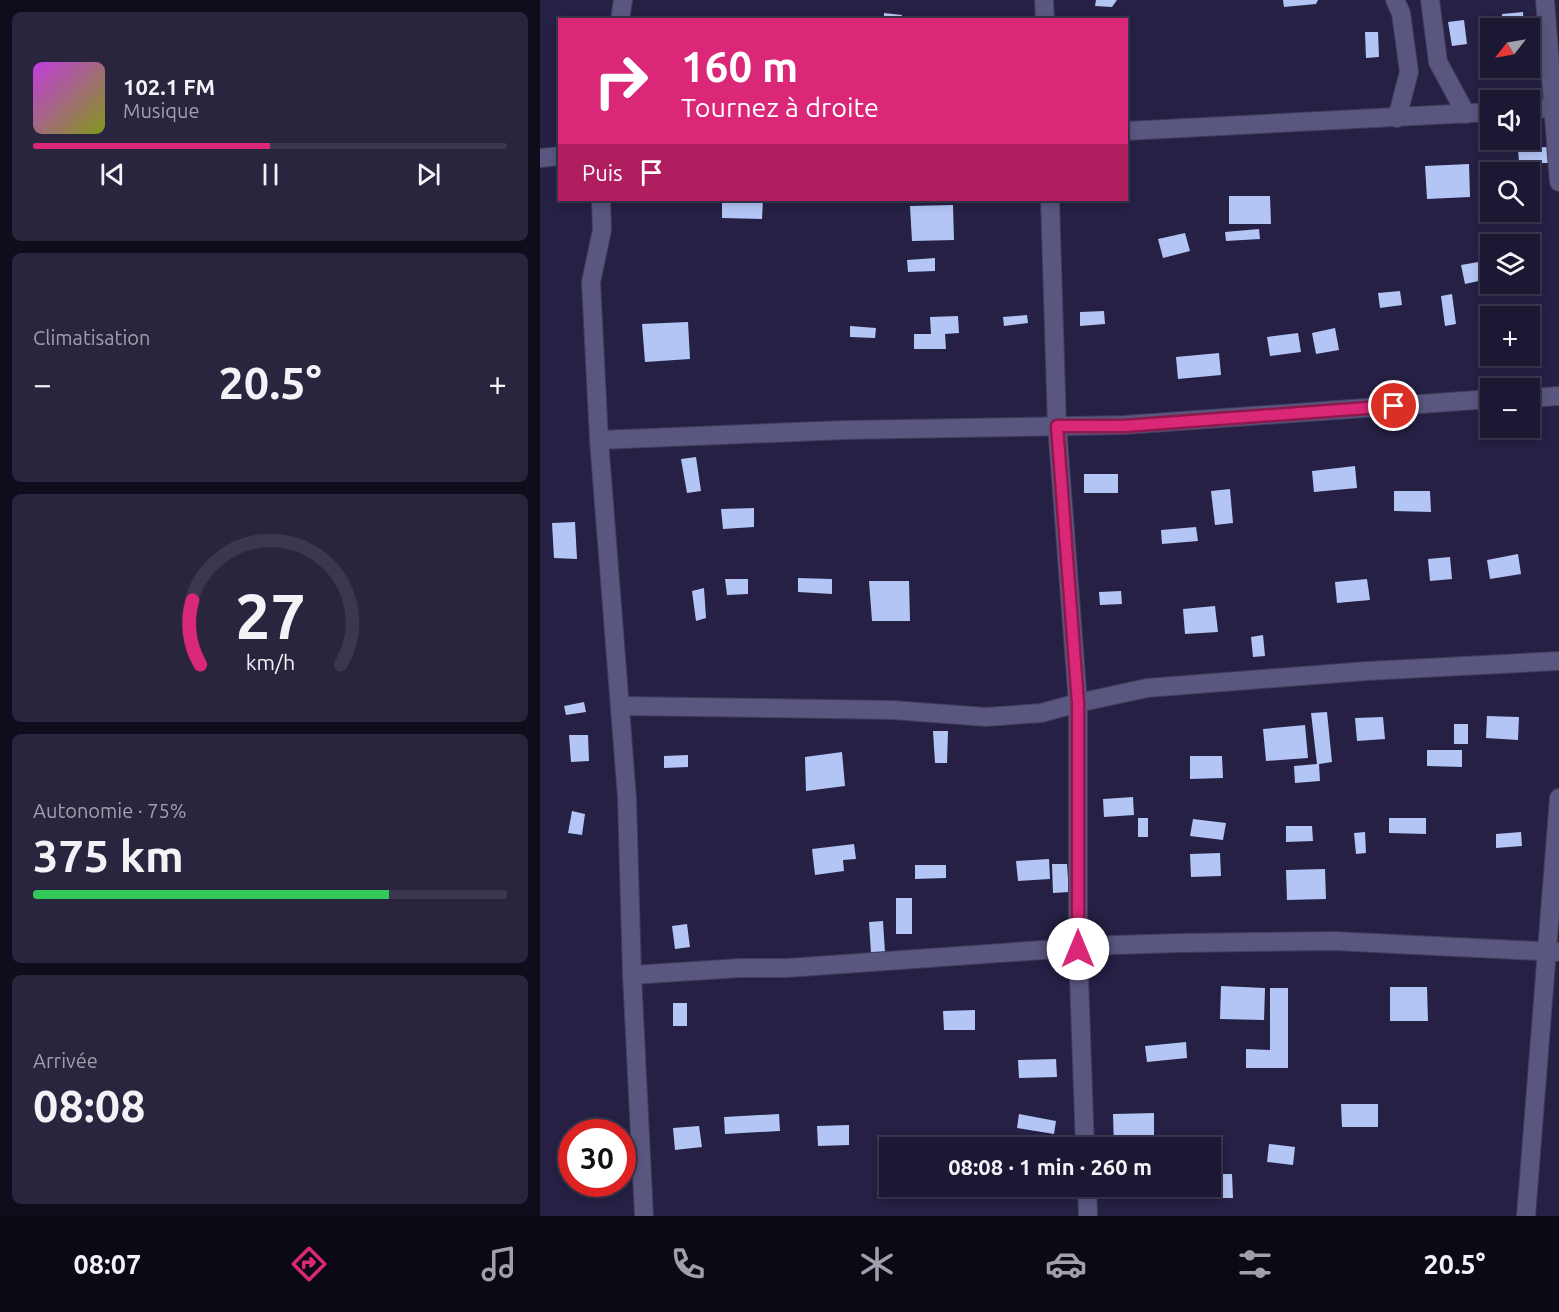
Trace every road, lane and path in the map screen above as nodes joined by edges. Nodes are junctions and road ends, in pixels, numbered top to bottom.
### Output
1 (623, 0) edge
2 (1044, 0) edge
3 (1395, 0) edge
4 (1430, 0) edge
5 (1545, 0) edge
6 (620, 18) edge
7 (1045, 18) edge
8 (1553, 108) junction
9 (1540, 109) edge
10 (1480, 113) edge
11 (1466, 114) junction
12 (1397, 118) junction
13 (1128, 131) edge
14 (558, 156) edge
15 (540, 158) edge
16 (1559, 182) edge
17 (601, 201) edge
18 (1050, 201) edge
19 (1559, 396) edge
20 (1540, 397) edge
21 (1480, 400) edge
22 (1057, 426) junction
23 (599, 440) junction
24 (1559, 661) edge
25 (1078, 703) junction
26 (621, 706) junction
27 (1559, 798) edge
28 (1558, 834) edge
29 (1078, 949) junction
30 (1554, 952) edge
31 (632, 975) junction
32 (1085, 1137) edge
33 (1087, 1197) edge
34 (644, 1216) edge
35 (1088, 1216) edge
36 (1526, 1216) edge

1 - 6 street
2 - 7 street
3 - 12 street
4 - 11 street
5 - 8 street
8 - 9 street
8 - 16 street
10 - 11 street
11 - 12 street
12 - 13 street
14 - 15 street
17 - 23 street
18 - 22 street
19 - 20 street
21 - 22 street
22 - 23 street
22 - 25 street
23 - 26 street
24 - 25 street
25 - 26 street
25 - 29 street
26 - 31 street
27 - 28 street
28 - 30 street
29 - 30 street
29 - 31 street
29 - 32 street
30 - 36 street
31 - 34 street
33 - 35 street

